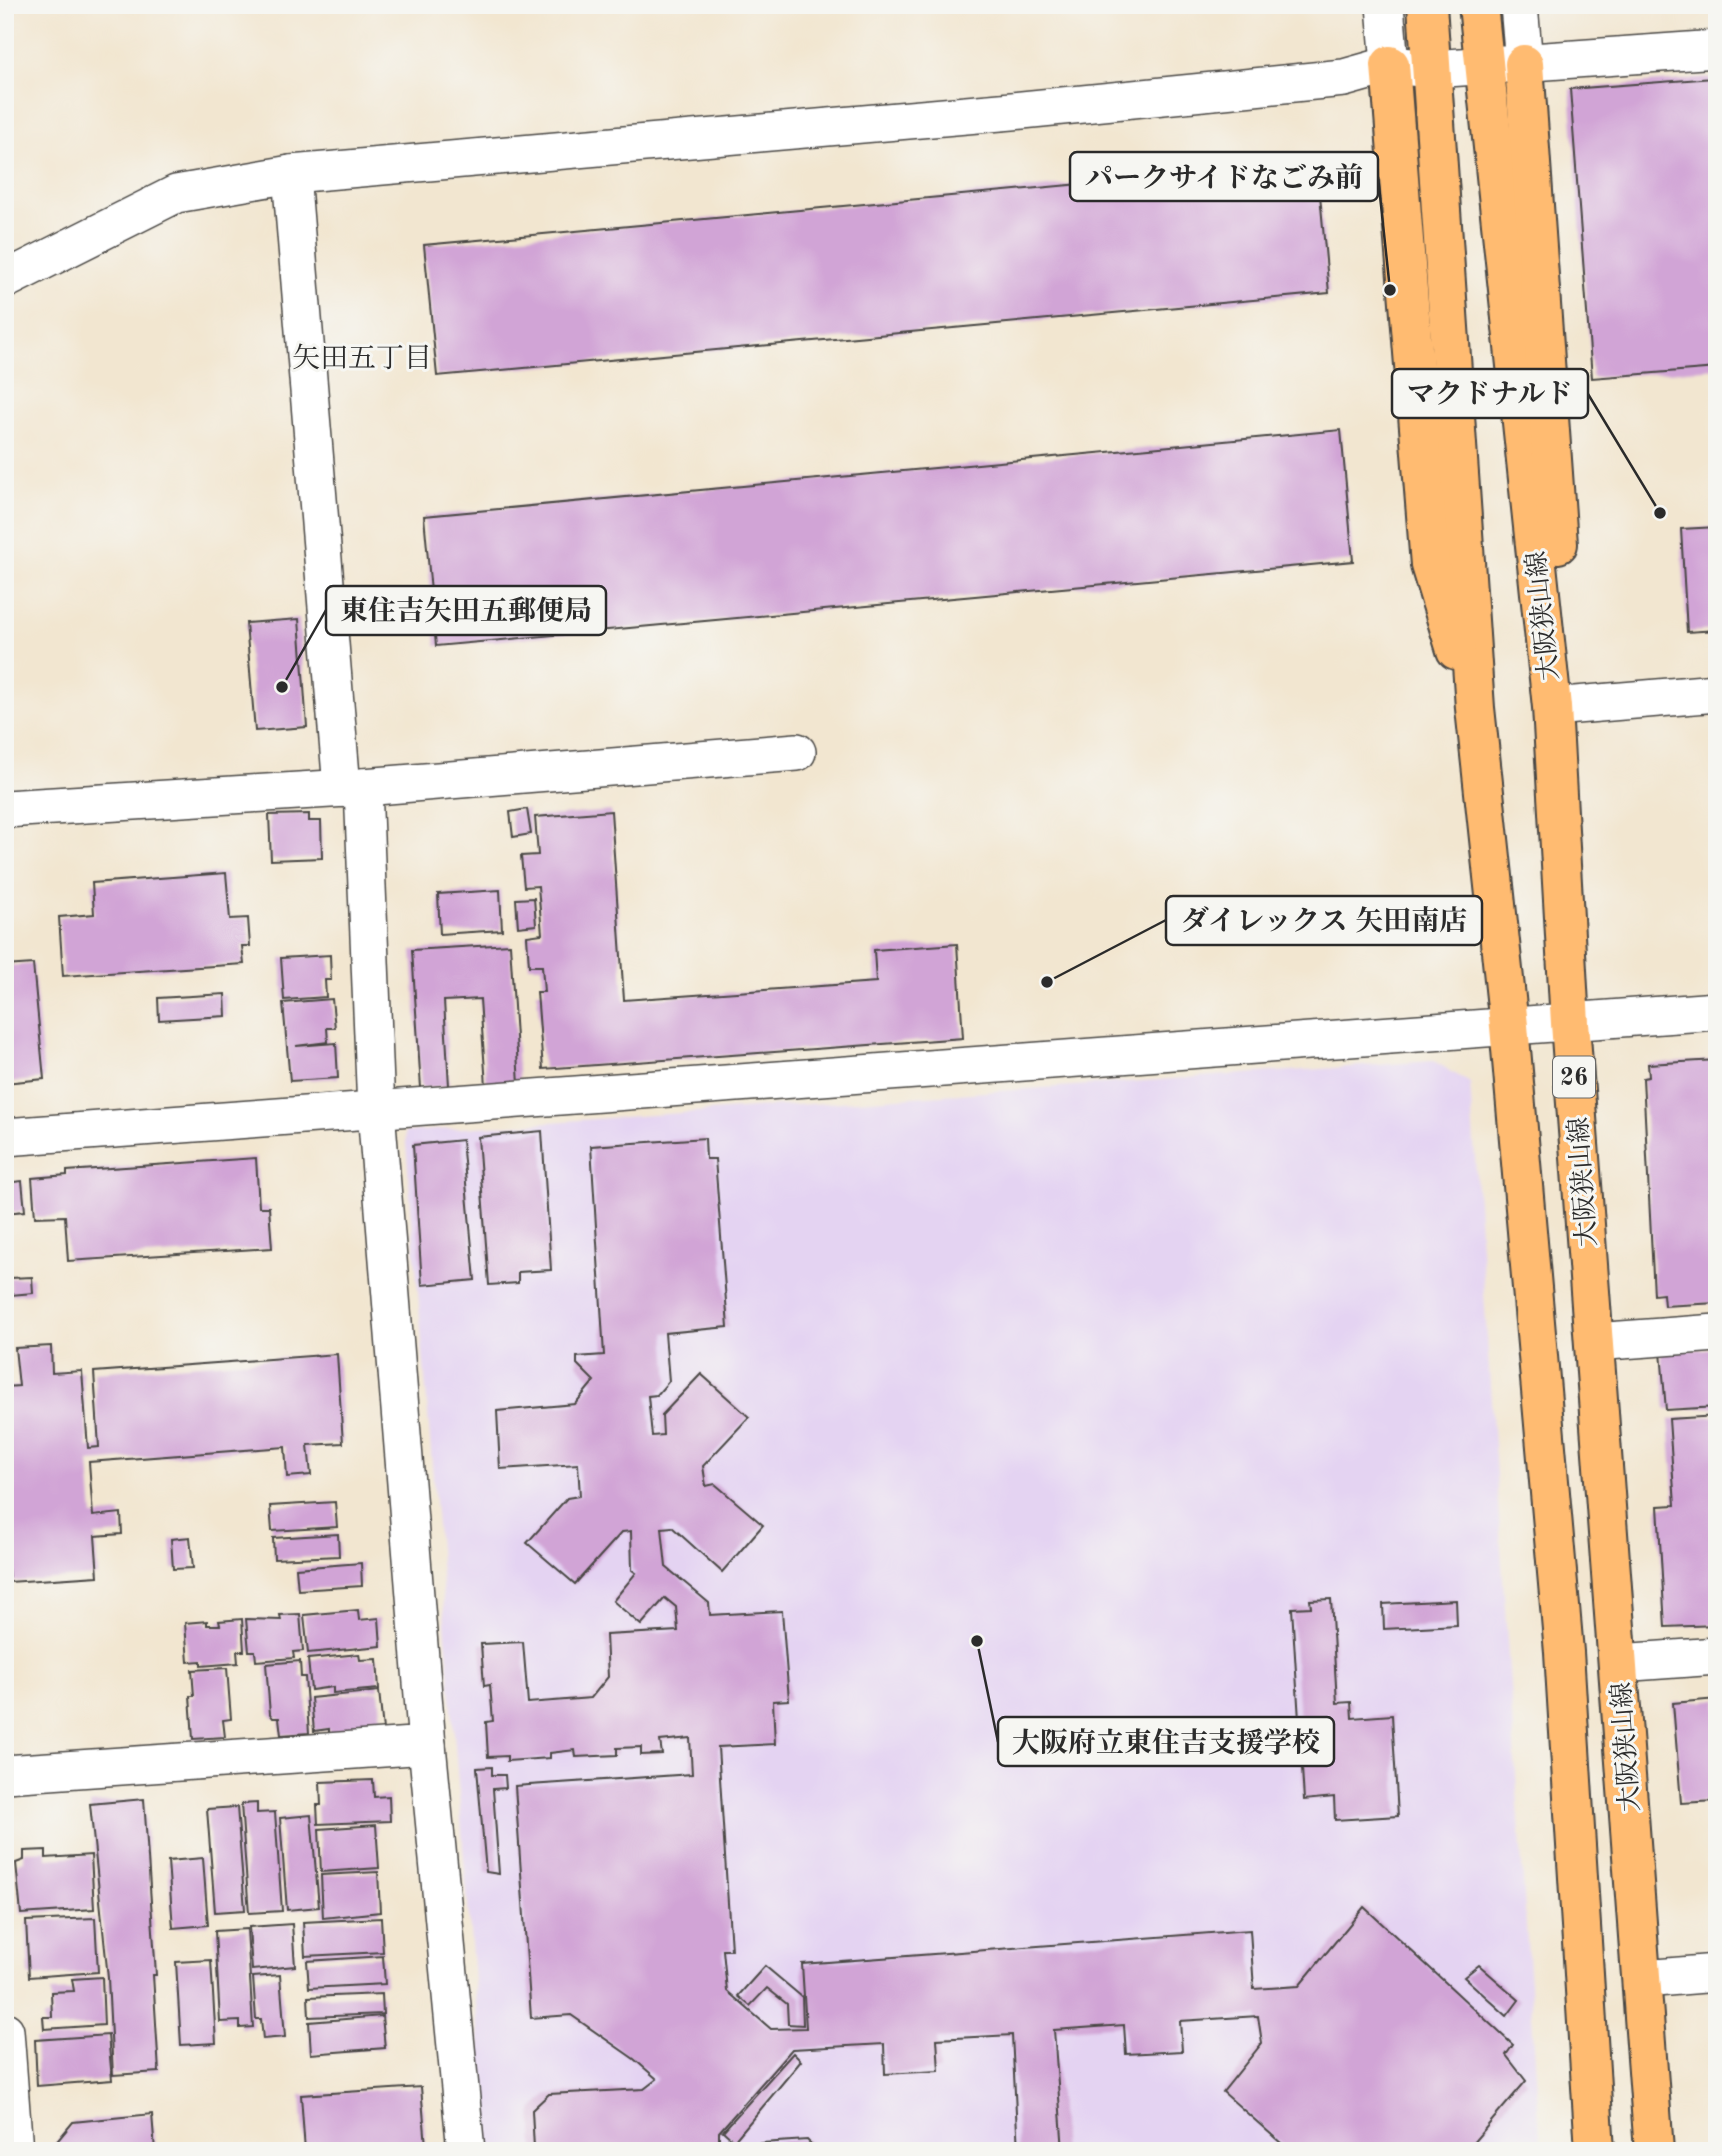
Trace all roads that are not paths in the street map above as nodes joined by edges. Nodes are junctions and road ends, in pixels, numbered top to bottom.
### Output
1 (1385, 5) edge
2 (1427, 5) edge
3 (1478, 5) edge
4 (1519, 5) edge
5 (1717, 49) edge
6 (1524, 64) junction
7 (1390, 65) junction
8 (1484, 66) junction
9 (1433, 69) junction
10 (291, 174) junction
11 (5, 280) edge
12 (1717, 693) edge
13 (1552, 706) junction
14 (1475, 708) junction
15 (797, 752) dead end
16 (352, 788) junction
17 (5, 809) edge
18 (1717, 1011) edge
19 (1570, 1023) junction
20 (1509, 1026) junction
21 (376, 1110) junction
22 (5, 1137) edge
23 (1717, 1333) edge
24 (1594, 1342) junction
25 (1717, 1656) edge
26 (1619, 1663) junction
27 (427, 1745) junction
28 (5, 1774) edge
29 (1717, 1973) edge
30 (1643, 1979) junction
31 (5, 2031) edge
32 (14, 2151) edge
33 (466, 2151) edge
34 (1595, 2151) edge
35 (1654, 2151) edge

1 - 7 street
2 - 9 main road, 大阪狭山線 / 26
3 - 8 main road, 大阪狭山線 / 26
4 - 6 street
5 - 6 street
6 - 8 street
6 - 13 main road
7 - 9 street
7 - 10 street
7 - 14 main road
8 - 9 street
8 - 13 main road, 大阪狭山線 / 26
9 - 14 main road, 大阪狭山線 / 26
10 - 11 street
10 - 16 street
12 - 13 street
13 - 19 main road, 大阪狭山線 / 26
14 - 20 main road, 大阪狭山線 / 26
15 - 16 street
16 - 17 street
16 - 21 street
18 - 19 street
19 - 20 street
19 - 24 main road, 大阪狭山線 / 26
20 - 21 street
20 - 34 main road, 大阪狭山線 / 26
21 - 22 street
21 - 27 street
23 - 24 street
24 - 26 main road, 大阪狭山線 / 26
25 - 26 street
26 - 30 main road, 大阪狭山線 / 26
27 - 28 street
27 - 33 street
29 - 30 street
30 - 35 main road, 大阪狭山線 / 26
31 - 32 street

